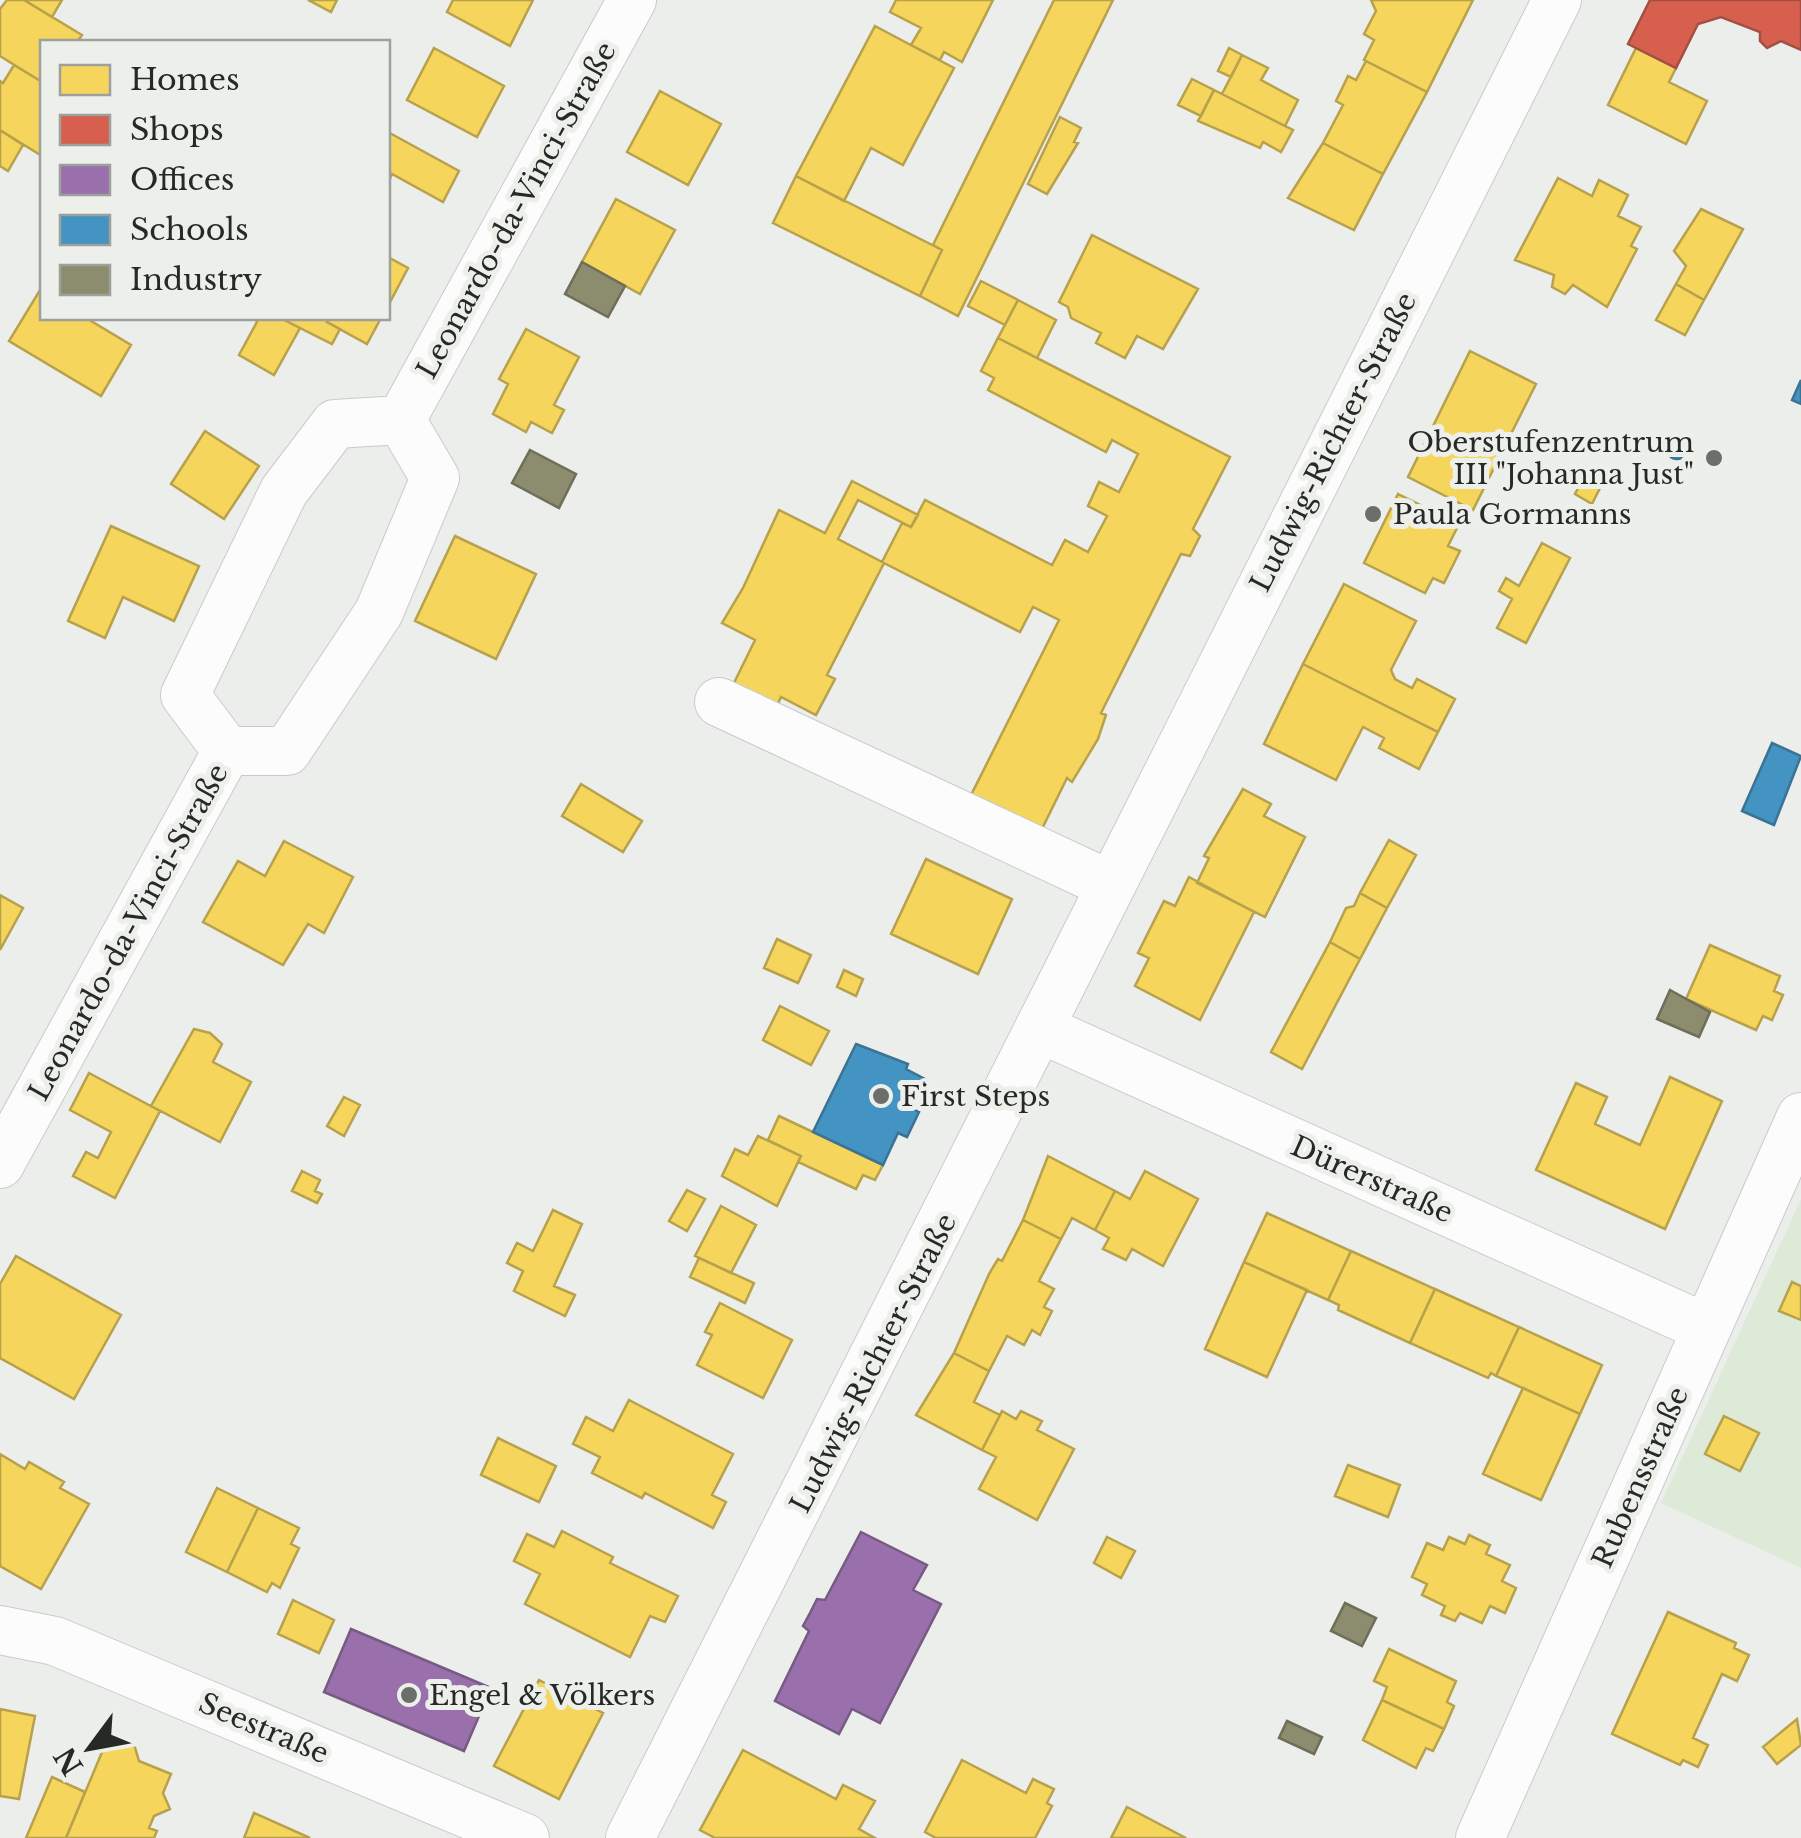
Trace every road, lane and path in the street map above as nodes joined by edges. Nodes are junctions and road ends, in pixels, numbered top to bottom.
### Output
1 (632, 0) edge
2 (1557, 0) edge
3 (400, 420) junction
4 (719, 702) dead end
5 (227, 752) junction
6 (1110, 884) junction
7 (1040, 1028) junction
8 (1801, 1117) edge
9 (0, 1164) edge
10 (1706, 1328) junction
11 (0, 1630) edge
12 (525, 1838) edge
13 (630, 1838) edge
14 (1480, 1838) edge

1 - 3 street, Leonardo-da-Vinci-Straße
2 - 6 street, Ludwig-Richter-Straße
3 - 5 street, Leonardo-da-Vinci-Straße
3 - 5 street, Leonardo-da-Vinci-Straße
4 - 6 street
5 - 9 street, Leonardo-da-Vinci-Straße
6 - 7 street, Ludwig-Richter-Straße
7 - 10 street, Dürerstraße
7 - 13 street, Ludwig-Richter-Straße
8 - 10 street, Rubensstraße
10 - 14 street, Rubensstraße
11 - 12 street, Seestraße

